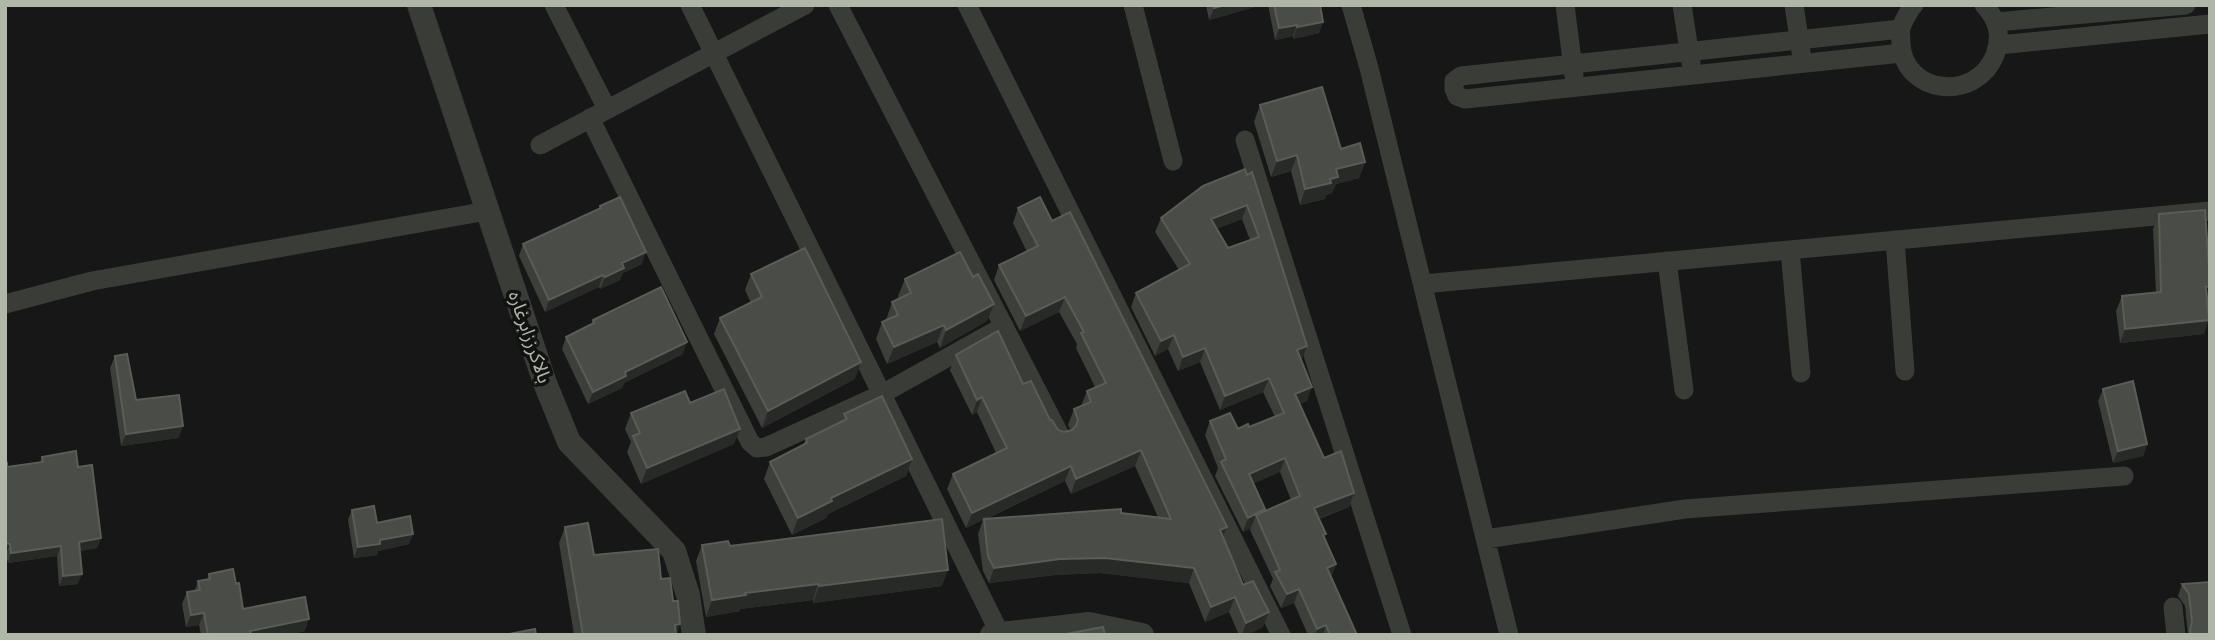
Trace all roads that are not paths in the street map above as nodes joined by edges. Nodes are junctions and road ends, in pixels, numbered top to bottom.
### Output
1 (419, 5) edge
2 (554, 5) edge
3 (690, 5) edge
4 (805, 5) edge
5 (838, 5) edge
6 (967, 5) edge
7 (1133, 5) edge
8 (1351, 5) edge
9 (1565, 5) edge
10 (1682, 5) edge
11 (1794, 5) edge
12 (2186, 5) edge
13 (1912, 6) edge
14 (2118, 8) edge
15 (1992, 12) edge
16 (2210, 24) edge
17 (1901, 29) junction
18 (2120, 33) junction
19 (1799, 40) junction
20 (1998, 45) junction
21 (1690, 52) junction
22 (714, 53) junction
23 (1902, 53) junction
24 (1573, 64) junction
25 (1803, 64) junction
26 (1516, 70) junction
27 (1693, 75) junction
28 (1576, 87) junction
29 (1519, 93) junction
30 (599, 114) junction
31 (1245, 140) dead end
32 (540, 145) dead end
33 (1173, 161) dead end
34 (487, 211) junction
35 (2209, 215) edge
36 (1895, 240) junction
37 (1790, 250) junction
38 (1667, 261) junction
39 (1423, 284) junction
40 (5, 303) edge
41 (1004, 326) junction
42 (1905, 371) dead end
43 (1801, 373) dead end
44 (1684, 390) dead end
45 (882, 394) junction
46 (1060, 435) edge
47 (2124, 476) dead end
48 (1486, 539) junction
49 (2173, 607) dead end
50 (1008, 634) edge
51 (695, 635) edge
52 (1142, 635) edge
53 (1281, 635) edge
54 (1402, 635) edge
55 (1510, 635) edge
56 (2176, 635) edge

1 - 34 street, بالاکرززابرغاره
2 - 30 street
3 - 22 street
4 - 22 street
5 - 41 street
6 - 53 street
7 - 33 street
8 - 39 street
9 - 24 street
10 - 21 street
11 - 19 street
12 - 14 street
13 - 17 street
14 - 15 street
14 - 18 street
15 - 20 street
16 - 18 street
17 - 19 street
17 - 23 street
18 - 20 street
19 - 21 street
19 - 25 street
20 - 23 street
21 - 24 street
21 - 27 street
22 - 30 street
22 - 45 street
23 - 25 street
24 - 26 street
24 - 28 street
25 - 27 street
26 - 29 street
26 - 29 street
27 - 28 street
28 - 29 street
30 - 32 street
30 - 45 street
31 - 54 street
34 - 40 street
34 - 51 street, بالاکرززابرغاره
35 - 36 street
36 - 37 street
36 - 42 street
37 - 38 street
37 - 43 street
38 - 39 street
38 - 44 street
39 - 48 street
41 - 45 street
41 - 46 street
45 - 50 street
47 - 48 street
48 - 55 street
49 - 56 street
50 - 52 street

